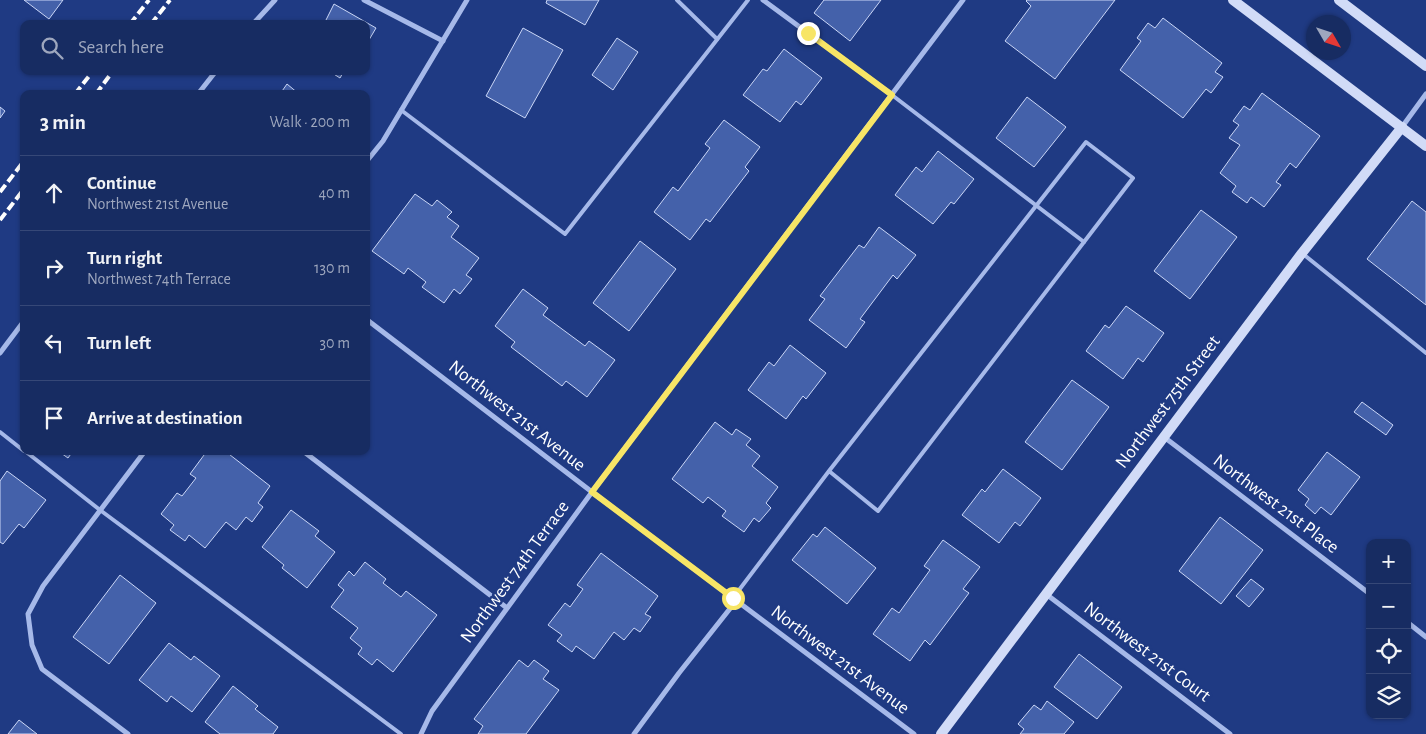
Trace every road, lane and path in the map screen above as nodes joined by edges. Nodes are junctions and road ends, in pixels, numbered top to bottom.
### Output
1 (275, 0) edge
2 (364, 0) edge
3 (467, 0) edge
4 (678, 0) edge
5 (748, 0) edge
6 (763, 0) edge
7 (963, 0) edge
8 (1233, 0) edge
9 (1339, 0) edge
10 (257, 20) edge
11 (717, 39) junction
12 (443, 41) junction
13 (1426, 66) edge
14 (213, 75) edge
15 (201, 90) edge
16 (1426, 94) edge
17 (892, 95) junction
18 (401, 110) junction
19 (1402, 127) junction
20 (1426, 146) edge
21 (370, 157) edge
22 (1036, 205) junction
23 (1084, 242) junction
24 (1302, 253) junction
25 (370, 322) edge
26 (20, 326) edge
27 (0, 353) edge
28 (1426, 353) edge
29 (0, 432) edge
30 (1164, 438) junction
31 (20, 448) edge
32 (29, 455) edge
33 (142, 455) edge
34 (308, 455) edge
35 (828, 471) junction
36 (592, 492) junction
37 (100, 510) junction
38 (1366, 591) edge
39 (1046, 594) junction
40 (735, 600) junction
41 (507, 608) junction
42 (1411, 625) edge
43 (1426, 636) edge
44 (128, 734) edge
45 (401, 734) edge
46 (421, 734) edge
47 (634, 734) edge
48 (914, 734) edge
49 (941, 734) edge
50 (1230, 734) edge

1 - 10 street
2 - 12 street
3 - 12 street
4 - 11 lane
5 - 11 lane
6 - 17 street
7 - 17 street, Northwest 74th Terrace
8 - 19 street
9 - 13 street
11 - 18 lane
12 - 18 street
14 - 15 street
16 - 19 street, Northwest 75th Street
17 - 22 lane
17 - 36 street, Northwest 74th Terrace
18 - 21 street
19 - 20 street
19 - 24 street, Northwest 75th Street
22 - 23 lane
22 - 23 lane
22 - 35 lane
23 - 35 lane
24 - 28 lane
24 - 30 street, Northwest 75th Street
25 - 36 street, Northwest 21st Avenue
26 - 27 street
29 - 31 lane
30 - 38 street, Northwest 21st Place
30 - 39 street, Northwest 75th Street
32 - 37 lane
33 - 37 street
34 - 41 street
35 - 40 lane
36 - 40 street, Northwest 21st Avenue
36 - 41 street, Northwest 74th Terrace
37 - 44 street
37 - 45 lane
39 - 49 street, Northwest 75th Street
39 - 50 street, Northwest 21st Court
40 - 47 street
40 - 48 street, Northwest 21st Avenue
41 - 46 street, Northwest 74th Terrace
42 - 43 street

